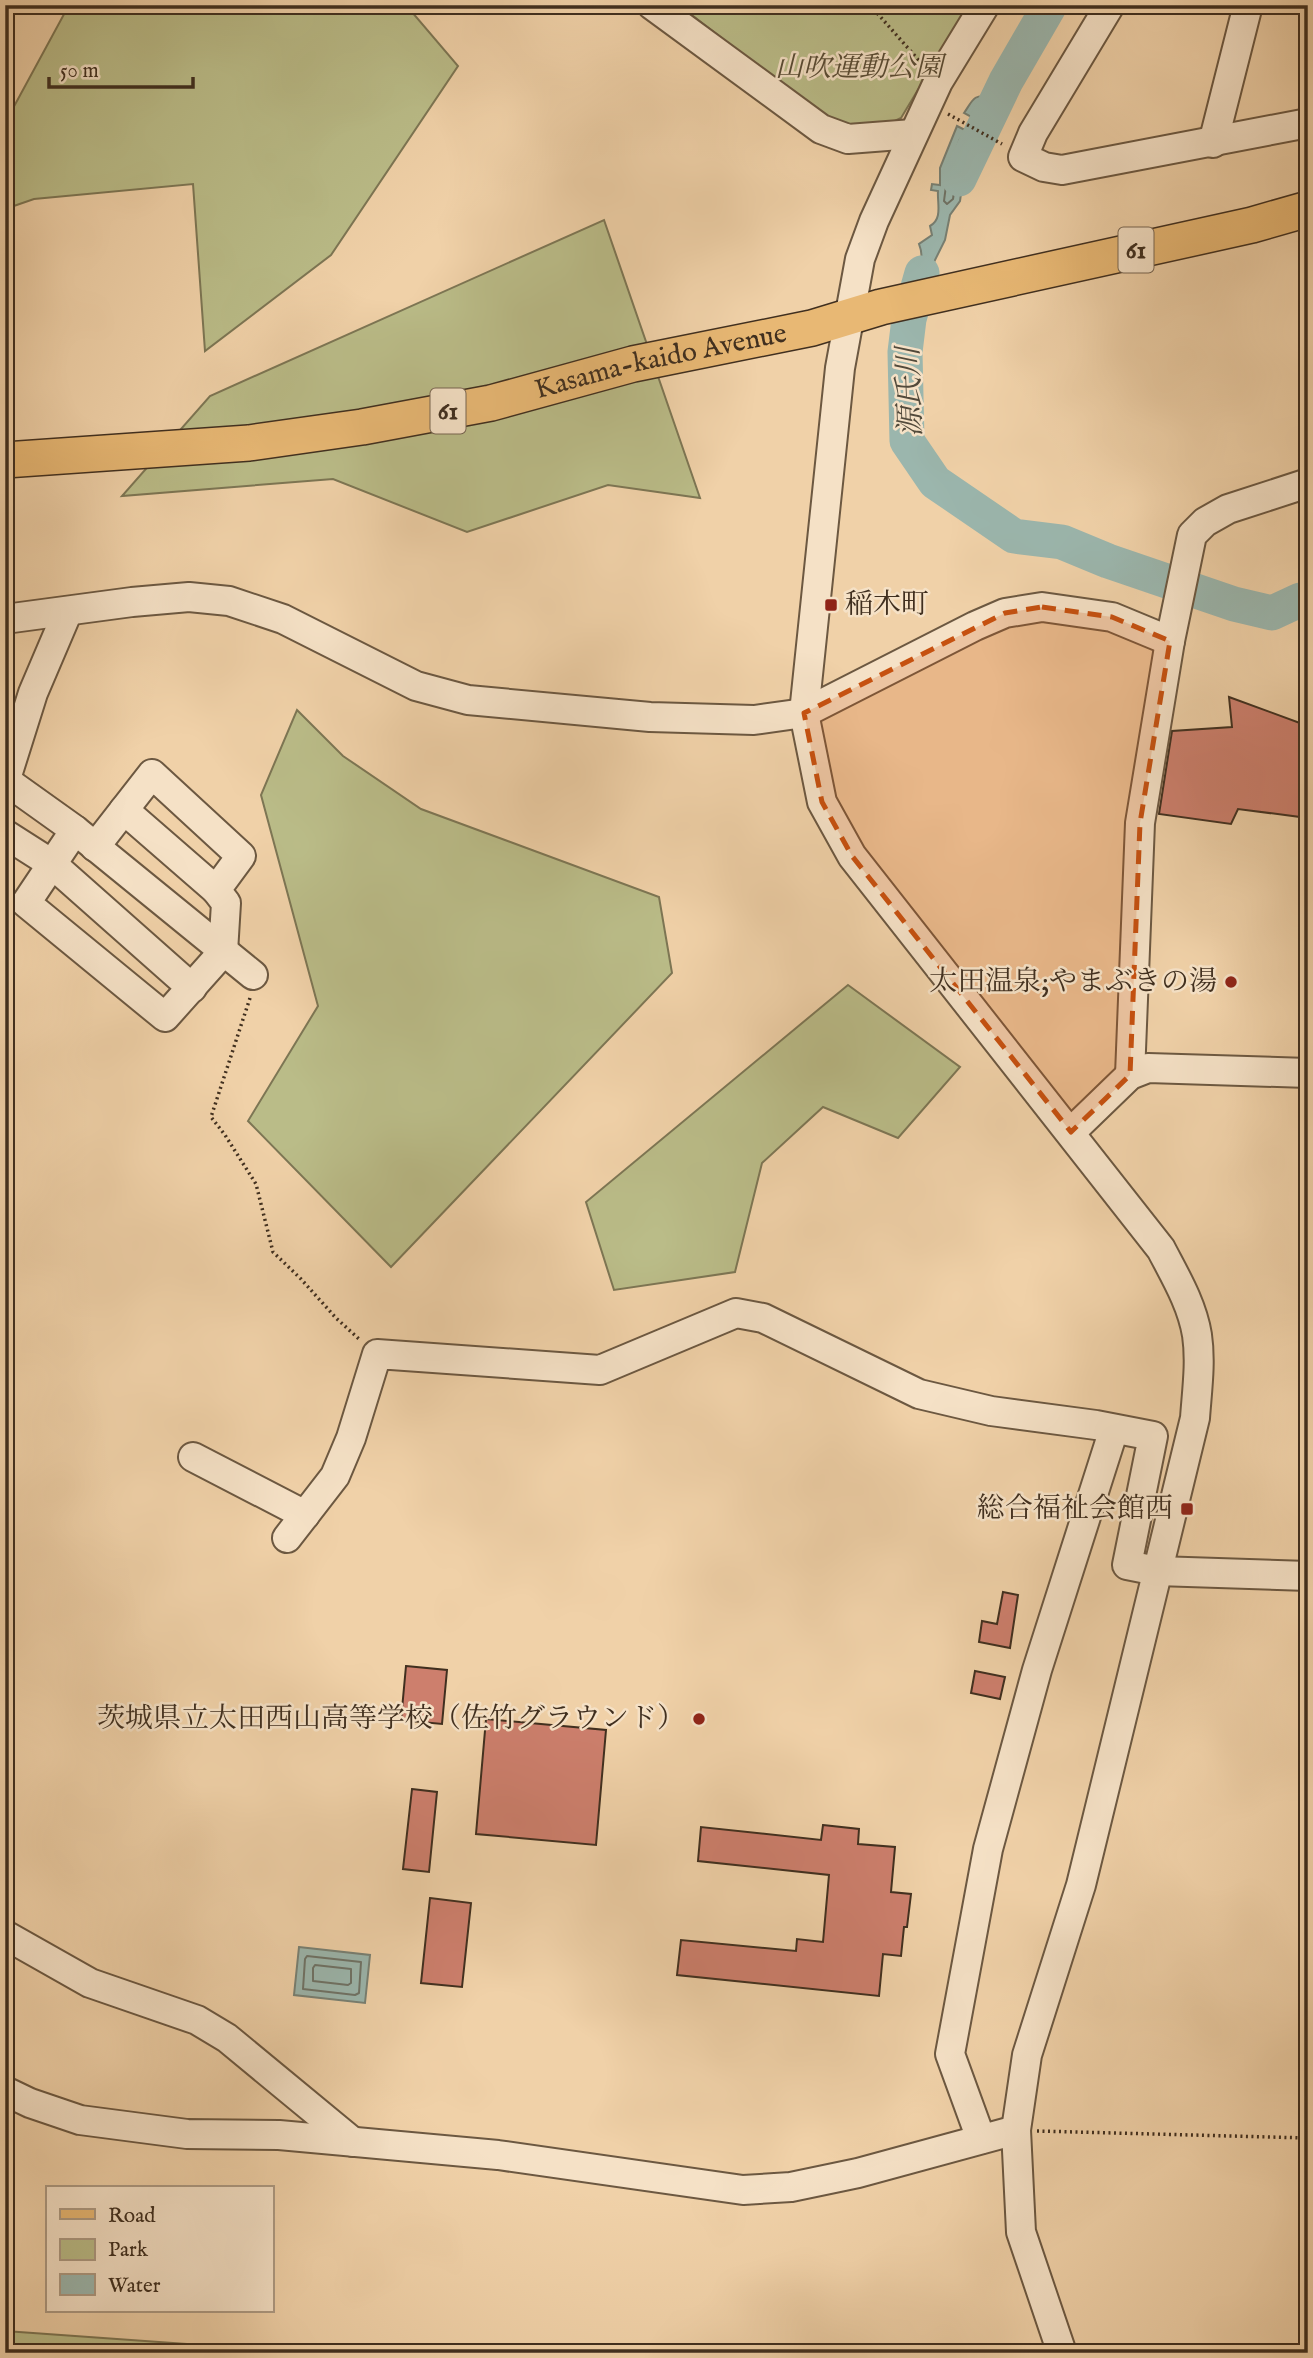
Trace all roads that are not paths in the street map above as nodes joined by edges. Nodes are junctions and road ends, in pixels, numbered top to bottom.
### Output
1 (652, 5) edge
2 (985, 5) edge
3 (1110, 5) edge
4 (1248, 5) edge
5 (1308, 123) edge
6 (914, 134) junction
7 (1213, 143) junction
8 (1308, 209) edge
9 (865, 312) junction
10 (5, 460) edge
11 (1308, 483) edge
12 (68, 611) junction
13 (5, 619) edge
14 (1172, 631) junction
15 (804, 713) junction
16 (6, 781) edge
17 (124, 810) junction
18 (5, 834) edge
19 (85, 838) junction
20 (52, 864) junction
21 (216, 890) junction
22 (223, 952) junction
23 (253, 975) road end
24 (192, 988) junction
25 (1308, 1073) edge
26 (1129, 1074) junction
27 (1071, 1132) junction
28 (1114, 1429) junction
29 (193, 1457) dead end
30 (305, 1515) junction
31 (287, 1538) dead end
32 (1157, 1571) junction
33 (1308, 1576) edge
34 (5, 1935) edge
35 (5, 2091) edge
36 (1016, 2130) junction
37 (981, 2139) junction
38 (352, 2142) junction
39 (1062, 2353) edge

1 - 6 street
2 - 6 street
3 - 7 street
4 - 7 street
5 - 7 street
6 - 9 street
8 - 9 main road, Kasama-kaido Avenue / 61
9 - 10 main road, Kasama-kaido Avenue / 61
9 - 15 street
11 - 14 street
12 - 13 street
12 - 15 street
12 - 16 street
14 - 15 street
14 - 26 street
15 - 27 street
16 - 19 street
17 - 19 street
17 - 21 street
17 - 21 street
18 - 20 street
19 - 20 street
19 - 22 street
20 - 24 street
20 - 24 street
21 - 22 street
22 - 23 street
22 - 24 street
25 - 26 street
26 - 27 street
27 - 32 street
28 - 30 street
28 - 32 street
28 - 37 street
29 - 30 street
30 - 31 street
32 - 33 street
32 - 36 street
34 - 38 street
35 - 38 street
36 - 37 street
36 - 39 street
37 - 38 street

